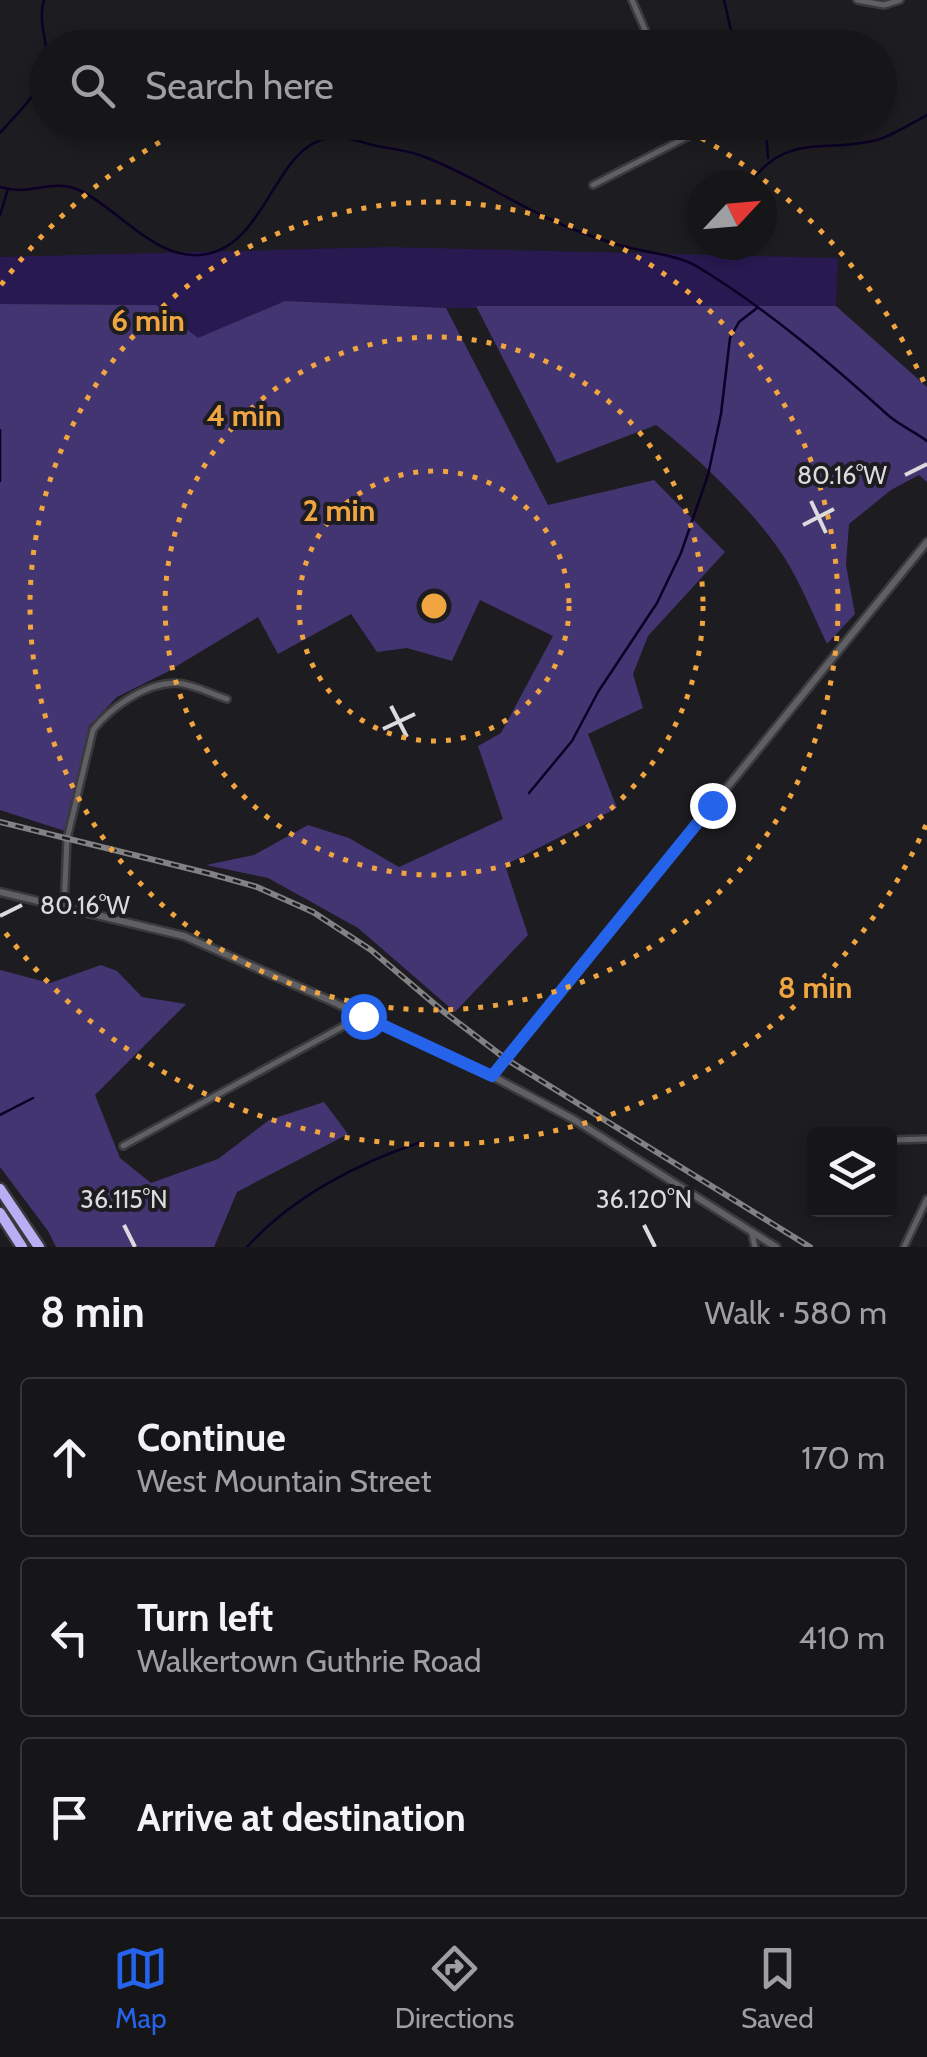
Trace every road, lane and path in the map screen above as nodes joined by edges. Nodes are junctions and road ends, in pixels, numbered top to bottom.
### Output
1 (632, 0) edge
2 (857, 0) edge
3 (900, 0) edge
4 (646, 30) edge
5 (681, 140) edge
6 (592, 185) dead end
7 (927, 542) edge
8 (227, 700) dead end
9 (0, 892) edge
10 (64, 907) junction
11 (363, 1016) junction
12 (506, 1059) joint
13 (492, 1076) junction
14 (927, 1139) edge
15 (897, 1140) edge
16 (123, 1146) dead end
17 (0, 1188) edge
18 (927, 1198) edge
19 (0, 1213) edge
20 (750, 1231) junction
21 (22, 1247) edge
22 (38, 1247) edge
23 (756, 1247) edge
24 (775, 1247) edge
25 (904, 1247) edge

1 - 4 street
2 - 3 street
5 - 6 street
7 - 12 main road
8 - 10 street
9 - 10 main road
10 - 11 main road
11 - 13 main road
11 - 16 street
12 - 13 street
13 - 20 main road
14 - 15 street
17 - 22 highway
18 - 25 street
19 - 21 highway
20 - 23 street
20 - 24 main road

